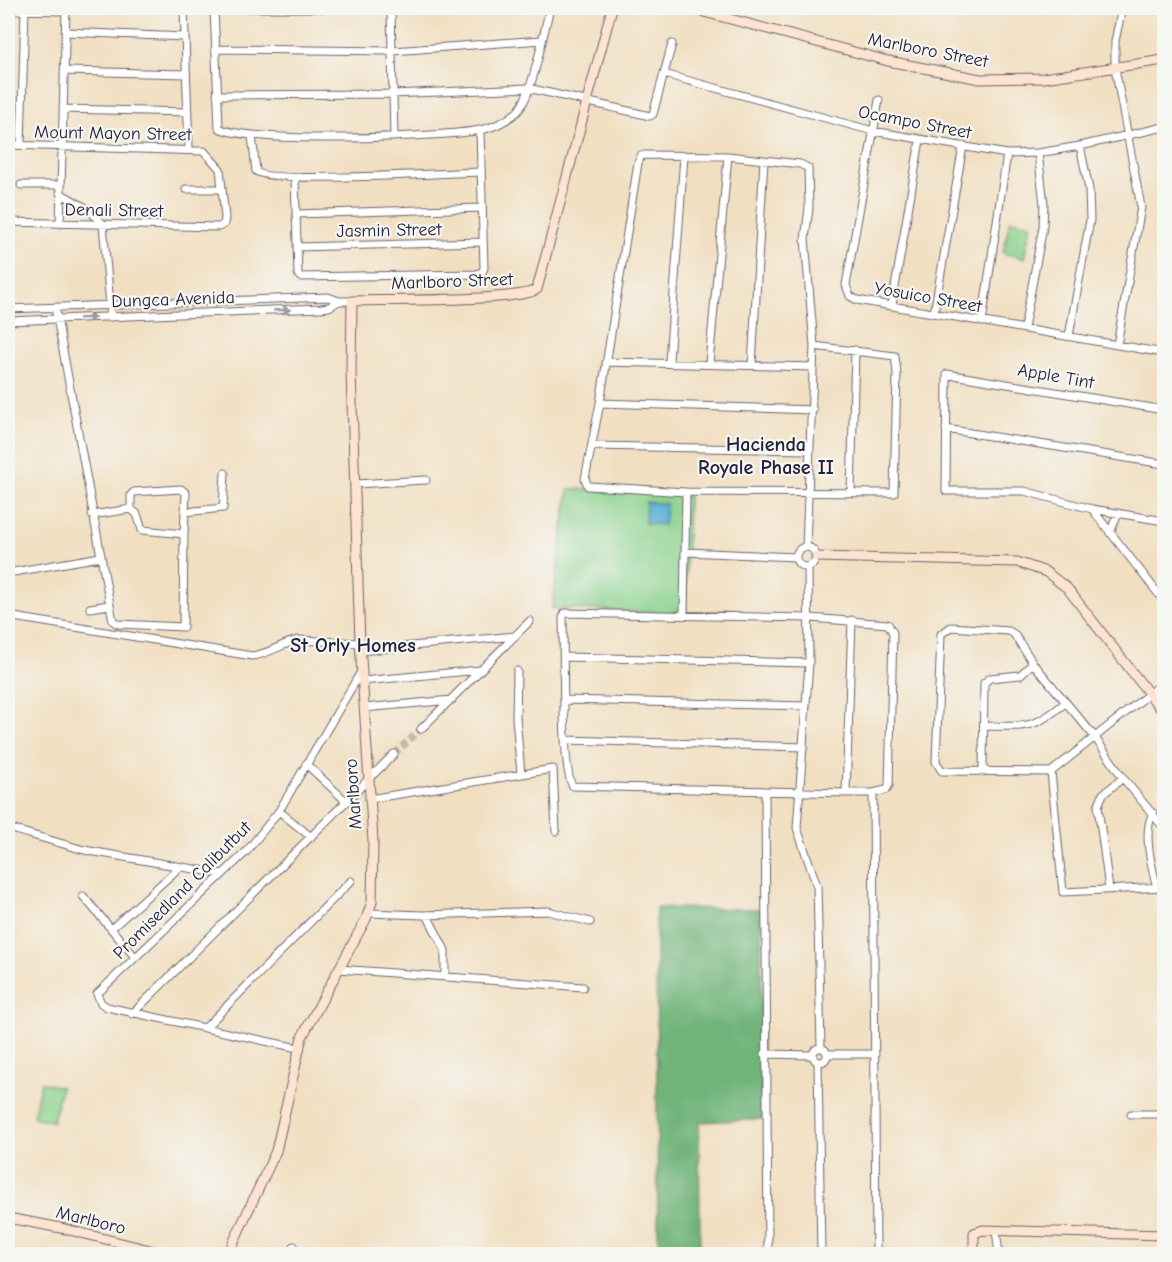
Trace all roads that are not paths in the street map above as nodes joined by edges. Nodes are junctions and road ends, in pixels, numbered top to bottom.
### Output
1 (184, 8) edge
2 (214, 8) edge
3 (381, 8) edge
4 (392, 8) edge
5 (550, 8) edge
6 (612, 8) edge
7 (689, 8) edge
8 (984, 8) edge
9 (1056, 8) edge
10 (1122, 8) edge
11 (25, 9) edge
12 (66, 9) edge
13 (8, 10) edge
14 (65, 32) junction
15 (185, 37) junction
16 (542, 40) junction
17 (672, 44) dead end
18 (215, 49) junction
19 (393, 51) junction
20 (1164, 60) edge
21 (1115, 68) junction
22 (64, 71) junction
23 (186, 74) junction
24 (664, 75) junction
25 (528, 88) junction
26 (393, 94) junction
27 (217, 95) junction
28 (879, 100) dead end
29 (586, 102) junction
30 (63, 109) junction
31 (188, 112) junction
32 (1164, 127) edge
33 (480, 130) junction
34 (873, 131) junction
35 (252, 136) junction
36 (1128, 136) junction
37 (394, 137) junction
38 (920, 140) junction
39 (8, 145) edge
40 (21, 145) junction
41 (61, 146) junction
42 (963, 146) junction
43 (1080, 146) junction
44 (189, 149) junction
45 (1038, 153) junction
46 (1007, 154) junction
47 (684, 156) junction
48 (728, 156) junction
49 (764, 160) junction
50 (481, 172) junction
51 (295, 178) junction
52 (21, 185) dead end
53 (60, 185) junction
54 (186, 189) dead end
55 (222, 189) junction
56 (60, 194) junction
57 (481, 208) junction
58 (297, 214) junction
59 (8, 222) edge
60 (60, 224) junction
61 (103, 224) junction
62 (219, 227) joint
63 (482, 243) junction
64 (297, 247) junction
65 (339, 301) junction
66 (352, 301) junction
67 (110, 304) junction
68 (892, 305) junction
69 (55, 307) junction
70 (8, 309) edge
71 (934, 313) junction
72 (111, 317) junction
73 (58, 319) junction
74 (8, 321) edge
75 (982, 321) junction
76 (1024, 328) junction
77 (1069, 336) junction
78 (1117, 345) junction
79 (814, 346) junction
80 (855, 350) junction
81 (1164, 353) edge
82 (669, 361) junction
83 (606, 362) junction
84 (709, 363) junction
85 (752, 365) junction
86 (813, 367) junction
87 (600, 403) junction
88 (813, 410) junction
89 (1164, 410) edge
90 (946, 429) junction
91 (592, 446) junction
92 (810, 450) junction
93 (1164, 464) edge
94 (225, 473) dead end
95 (426, 480) dead end
96 (355, 484) junction
97 (686, 492) junction
98 (810, 493) junction
99 (850, 493) junction
100 (131, 509) junction
101 (1092, 509) junction
102 (185, 512) junction
103 (1118, 513) junction
104 (92, 515) junction
105 (1164, 522) edge
106 (1110, 533) junction
107 (184, 534) junction
108 (806, 547) junction
109 (686, 552) junction
110 (100, 557) junction
111 (796, 557) junction
112 (816, 557) junction
113 (808, 567) junction
114 (8, 573) edge
115 (1164, 601) edge
116 (109, 605) junction
117 (90, 608) dead end
118 (684, 614) junction
119 (8, 616) edge
120 (810, 618) junction
121 (852, 620) junction
122 (530, 621) dead end
123 (515, 636) junction
124 (360, 647) junction
125 (565, 657) junction
126 (808, 663) junction
127 (1033, 663) junction
128 (362, 670) junction
129 (480, 670) junction
130 (517, 671) dead end
131 (362, 681) junction
132 (1164, 682) edge
133 (1150, 694) junction
134 (452, 700) junction
135 (565, 700) junction
136 (1066, 702) junction
137 (806, 706) junction
138 (364, 708) junction
139 (1164, 712) edge
140 (984, 726) junction
141 (421, 729) tunnel mouth
142 (1094, 736) junction
143 (565, 740) junction
144 (804, 747) junction
145 (394, 754) tunnel mouth
146 (306, 764) junction
147 (983, 772) junction
148 (1051, 772) junction
149 (521, 774) junction
150 (368, 778) junction
151 (1123, 778) junction
152 (765, 790) junction
153 (799, 792) junction
154 (846, 793) junction
155 (873, 793) junction
156 (369, 799) junction
157 (347, 802) junction
158 (279, 811) junction
159 (1153, 813) junction
160 (8, 828) edge
161 (1164, 828) edge
162 (556, 831) dead end
163 (311, 837) junction
164 (180, 867) junction
165 (223, 874) junction
166 (351, 881) dead end
167 (1161, 887) edge
168 (1109, 889) junction
169 (83, 896) dead end
170 (369, 913) junction
171 (427, 915) junction
172 (590, 922) dead end
173 (112, 928) junction
174 (135, 957) junction
175 (339, 969) junction
176 (445, 976) junction
177 (583, 987) dead end
178 (132, 1014) junction
179 (205, 1028) junction
180 (821, 1047) junction
181 (298, 1048) junction
182 (765, 1054) junction
183 (827, 1054) junction
184 (875, 1054) junction
185 (812, 1055) junction
186 (818, 1062) junction
187 (1131, 1114) dead end
188 (1164, 1114) edge
189 (8, 1218) edge
190 (996, 1230) junction
191 (1164, 1235) edge
192 (294, 1246) dead end
193 (126, 1250) edge
194 (166, 1254) edge
195 (228, 1254) edge
196 (293, 1254) edge
197 (768, 1254) edge
198 (821, 1254) edge
199 (876, 1254) edge
200 (974, 1254) edge
201 (999, 1254) edge

1 - 15 street
2 - 3 street
2 - 18 street
4 - 19 street
5 - 16 street
6 - 29 street
7 - 21 street, Marlboro Street
8 - 9 street
10 - 21 street
11 - 12 street
11 - 13 street
11 - 40 street
12 - 14 street
14 - 15 street
14 - 22 street
15 - 23 street
16 - 19 street
16 - 25 street
17 - 24 street
18 - 19 street
18 - 27 street
19 - 26 street
20 - 21 street, Marlboro Street
21 - 36 street
22 - 23 street
22 - 30 street
23 - 31 street
24 - 29 street
24 - 34 street, Ocampo Street
25 - 26 street
25 - 29 street
25 - 33 street
26 - 27 street
26 - 37 street
27 - 35 street
28 - 34 street, Yosuico Street
29 - 66 street, Marlboro Street
30 - 31 street
30 - 41 street
31 - 44 street
32 - 36 street, Ocampo Street
33 - 37 street
33 - 50 street
34 - 38 street, Ocampo Street
34 - 68 street, Yosuico Street
35 - 37 street
35 - 51 street
36 - 43 street, Ocampo Street
36 - 78 street
38 - 42 street, Ocampo Street
38 - 68 street
39 - 40 street, Mount Mayon Street
40 - 41 street, Mount Mayon Street
41 - 44 street, Mount Mayon Street
41 - 53 street
42 - 46 street, Ocampo Street
42 - 71 street
43 - 45 street, Ocampo Street
43 - 77 street
44 - 55 street, Mount Mayon Street
45 - 46 street, Ocampo Street
45 - 76 street
46 - 75 street
47 - 48 street
47 - 82 street
47 - 83 street
48 - 49 street
48 - 84 street
49 - 79 street
49 - 85 street
50 - 51 street
50 - 57 street
51 - 58 street
52 - 53 street
53 - 56 street
54 - 55 street
55 - 62 street, Mount Mayon Street
56 - 60 street
56 - 61 street
57 - 58 street
57 - 63 street
58 - 64 street
59 - 60 street, Denali Street
60 - 61 street, Denali Street
61 - 62 street, Denali Street
61 - 67 street
63 - 64 street, Jasmin Street
63 - 64 street
65 - 66 street, Dungca Avenida
65 - 67 street, Dungca Avenida
72 -> 65 street, Dungca Avenida
66 - 96 street, Marlboro
67 - 69 street, Dungca Avenida
67 - 72 street
68 - 71 street, Yosuico Street
69 - 70 street, Dungca Avenida
69 - 73 street
71 - 75 street, Yosuico Street
73 -> 72 street, Dungca Avenida
73 - 74 street, Dungca Avenida
73 - 104 street
75 - 76 street, Yosuico Street
76 - 77 street, Yosuico Street
77 - 78 street, Yosuico Street
78 - 81 street, Yosuico Street
79 - 80 street
79 - 86 street
80 - 99 street
80 - 99 street
82 - 83 street
82 - 84 street
83 - 87 street
84 - 85 street
85 - 86 street
86 - 88 street
87 - 88 street
87 - 91 street
88 - 92 street
89 - 90 street, Apple Tint
90 - 93 street
90 - 101 street
91 - 92 street
91 - 97 street
92 - 98 street
94 - 102 street
95 - 96 street
96 - 124 street, Marlboro
97 - 98 street
97 - 109 street
98 - 99 street
98 - 108 street
100 - 102 street
100 - 104 street
100 - 107 street
101 - 103 street
101 - 106 street
102 - 107 street
103 - 105 street
103 - 106 street
104 - 110 street
106 - 115 street
107 - 116 street
108 - 111 street
108 - 112 street
109 - 111 street
109 - 118 street
110 - 114 street
110 - 116 street
111 - 113 street
112 - 113 street
112 - 133 street
113 - 120 street
116 - 117 street
118 - 120 street
118 - 125 street
119 - 124 street
120 - 121 street
120 - 126 street
121 - 154 street
121 - 155 street
122 - 123 street
123 - 124 street
123 - 129 street
124 - 128 street, Marlboro
125 - 126 street
125 - 135 street
126 - 137 street
127 - 136 street
127 - 140 street
127 - 147 street
128 - 131 street, Marlboro
128 - 146 street, Promisedland Calibutbut
129 - 131 street
129 - 134 street
130 - 149 street
131 - 138 street, Marlboro
132 - 133 street
133 - 139 street
133 - 142 street
134 - 138 street
134 - 141 street
135 - 137 street
135 - 143 street
136 - 140 street
136 - 142 street
137 - 144 street
138 - 150 street, Marlboro
140 - 147 street
142 - 148 street
142 - 151 street
143 - 144 street
143 - 152 street
144 - 153 street
145 - 150 street
146 - 157 street
146 - 158 street, Promisedland Calibutbut
147 - 148 street
148 - 168 street
149 - 156 street
149 - 162 street
150 - 156 street, Marlboro
150 - 157 street
151 - 159 street
151 - 168 street
152 - 153 street
152 - 182 street
153 - 154 street
153 - 180 street
154 - 155 street
155 - 184 street
156 - 170 street, Marlboro
157 - 163 street
158 - 163 street
158 - 165 street, Promisedland Calibutbut
159 - 161 street
159 - 167 street
160 - 164 street
163 - 178 street
164 - 165 street
164 - 173 street
165 - 174 street, Promisedland Calibutbut
166 - 179 street
167 - 168 street
169 - 173 street
170 - 171 street
170 - 175 street, Marlboro
171 - 172 street
171 - 176 street
173 - 174 street
174 - 178 street, Promisedland Calibutbut
175 - 176 street
175 - 181 street, Marlboro
176 - 177 street
178 - 179 street, Promisedland Calibutbut
179 - 181 street, Promisedland Calibutbut
180 - 183 street
180 - 185 street
181 - 195 street, Marlboro
182 - 185 street
182 - 197 street
183 - 184 street
183 - 186 street
184 - 199 street
185 - 186 street
186 - 198 street
187 - 188 street
189 - 193 street, Marlboro
190 - 191 street
190 - 200 street
190 - 201 street
192 - 196 street
193 - 194 street, Marlboro

